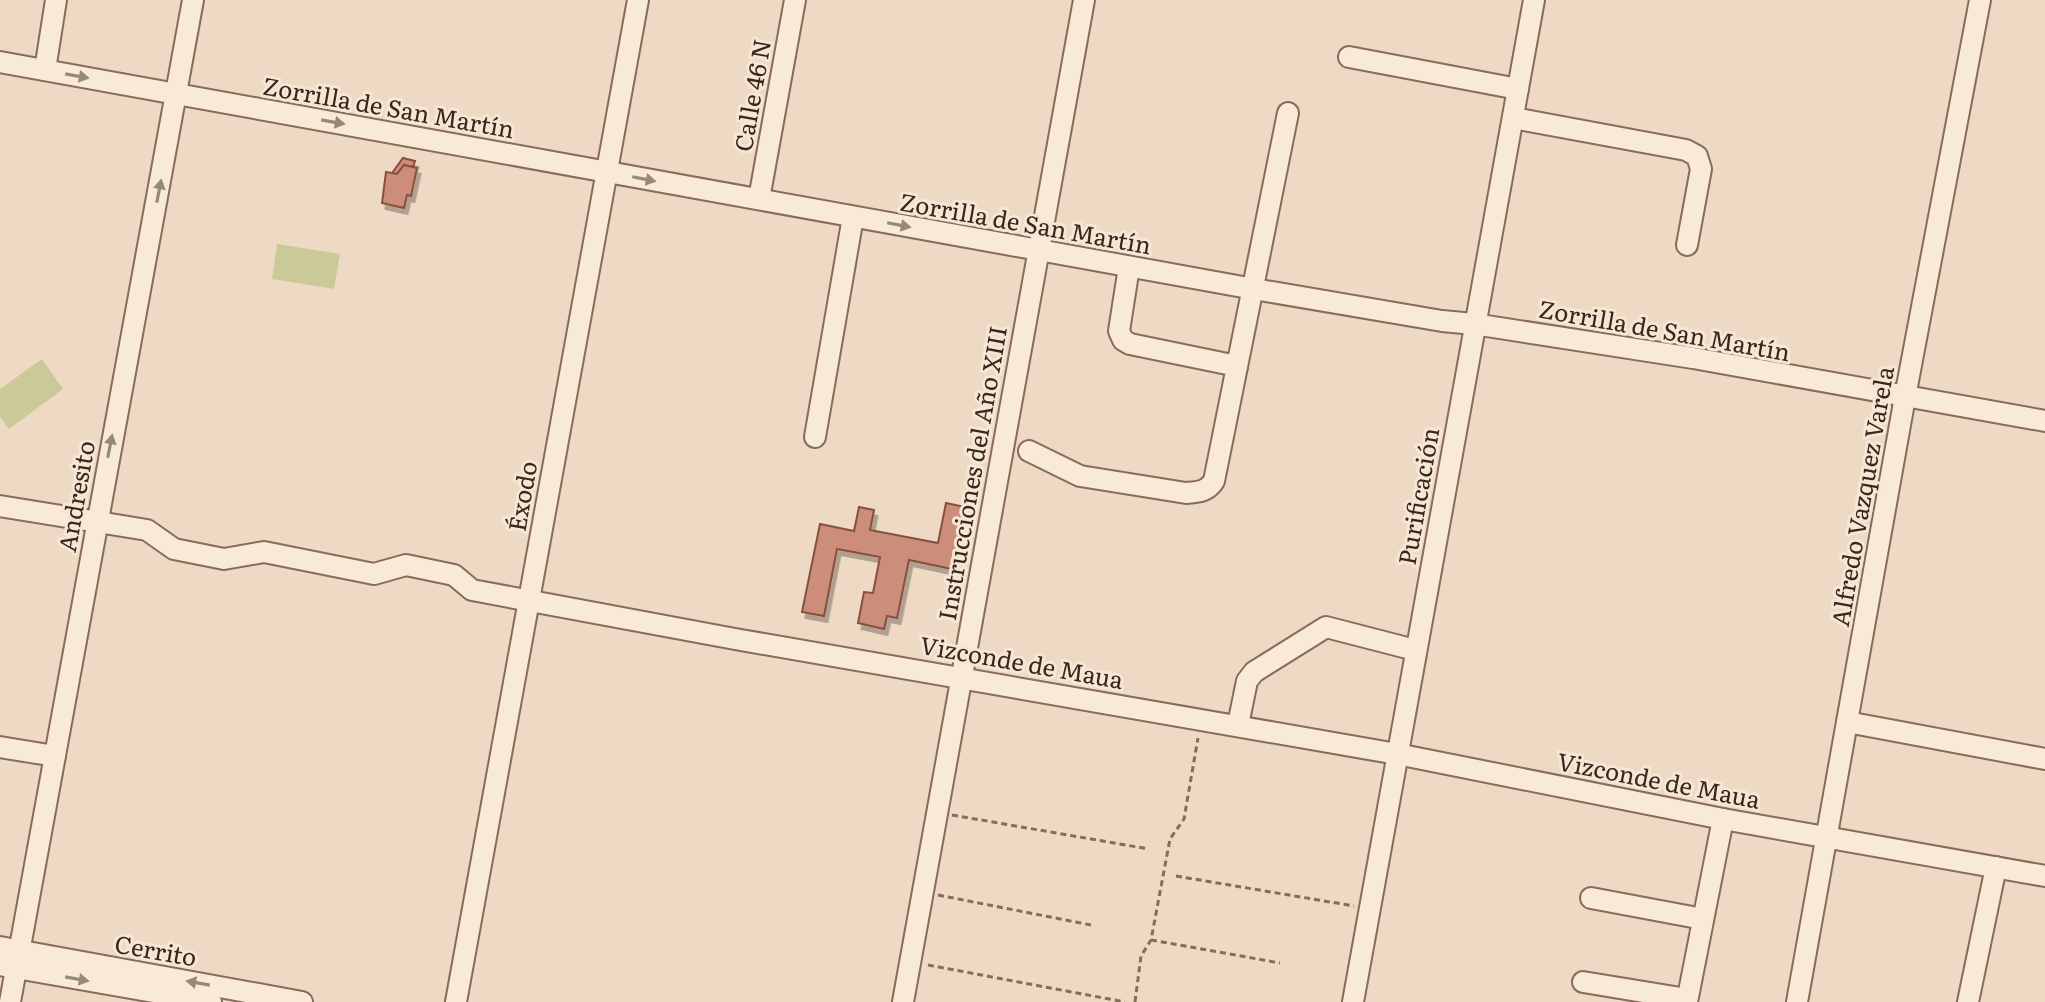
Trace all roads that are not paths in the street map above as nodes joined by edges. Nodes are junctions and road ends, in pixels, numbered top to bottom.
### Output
1 (56, 0) edge
2 (193, 0) edge
3 (638, 0) edge
4 (795, 0) edge
5 (1084, 0) edge
6 (1534, 0) edge
7 (1980, 0) edge
8 (1349, 57) dead end
9 (0, 62) edge
10 (45, 70) junction
11 (1518, 89) junction
12 (177, 94) junction
13 (1288, 113) dead end
14 (1513, 118) junction
15 (605, 171) junction
16 (759, 199) junction
17 (853, 217) junction
18 (1687, 245) dead end
19 (1037, 251) junction
20 (1129, 267) junction
21 (1254, 289) junction
22 (1474, 324) junction
23 (1237, 366) junction
24 (1905, 397) junction
25 (2045, 421) edge
26 (815, 437) dead end
27 (1029, 451) dead end
28 (0, 506) edge
29 (96, 523) junction
30 (529, 600) junction
31 (1415, 650) junction
32 (961, 676) junction
33 (1847, 722) junction
34 (1238, 725) junction
35 (0, 747) edge
36 (1397, 754) junction
37 (55, 756) junction
38 (2045, 759) edge
39 (1723, 819) junction
40 (1826, 837) junction
41 (1996, 867) junction
42 (2045, 876) edge
43 (1591, 898) dead end
44 (1703, 919) junction
45 (9, 958) edge
46 (1583, 982) dead end
47 (1687, 1001) edge
48 (10, 1002) edge
49 (211, 1002) edge
50 (302, 1002) edge
51 (456, 1002) edge
52 (903, 1002) edge
53 (1353, 1002) edge
54 (1799, 1002) edge
55 (1968, 1002) edge

1 - 10 street
2 - 12 street, Andresito
3 - 15 street, Éxodo
4 - 16 street, Calle 46 N
5 - 19 street, Instrucciones del Año XIII
6 - 11 street, Purificación
7 - 24 street, Alfredo Vazquez Varela
8 - 11 street
9 - 10 street, Zorrilla de San Martín
10 -> 12 street, Zorrilla de San Martín
11 - 14 street, Purificación
12 -> 15 street, Zorrilla de San Martín
29 -> 12 street, Andresito
13 - 21 street
14 - 18 street
14 - 22 street, Purificación
15 -> 16 street, Zorrilla de San Martín
15 - 30 street, Éxodo
16 - 17 street, Zorrilla de San Martín
17 -> 19 street, Zorrilla de San Martín
17 - 26 street
19 - 20 street, Zorrilla de San Martín
19 - 32 street, Instrucciones del Año XIII
20 - 21 street, Zorrilla de San Martín
20 - 23 street
21 - 22 street, Zorrilla de San Martín
21 - 23 street
22 - 24 street, Zorrilla de San Martín
22 - 31 street, Purificación
23 - 27 street
24 - 25 street, Zorrilla de San Martín
24 - 33 street, Alfredo Vazquez Varela
28 - 29 street, Vizconde de Maua
29 - 30 street, Vizconde de Maua
29 - 37 street, Andresito
30 - 32 street, Vizconde de Maua
30 - 51 street, Éxodo
31 - 34 street
31 - 36 street, Purificación
32 - 34 street, Vizconde de Maua
32 - 52 street, Instrucciones del Año XIII
33 - 38 street
33 - 40 street, Alfredo Vazquez Varela
34 - 36 street, Vizconde de Maua
35 - 37 street
36 - 39 street, Vizconde de Maua
36 - 53 street, Purificación
37 - 45 street, Andresito
39 - 40 street, Vizconde de Maua
39 - 44 street
40 - 41 street, Vizconde de Maua
40 - 54 street, Alfredo Vazquez Varela
41 - 42 street, Vizconde de Maua
41 - 55 street
43 - 44 street
44 - 47 street
45 - 48 street, Andresito
45 -> 49 street, Cerrito
50 -> 45 street, Cerrito
46 - 47 street

